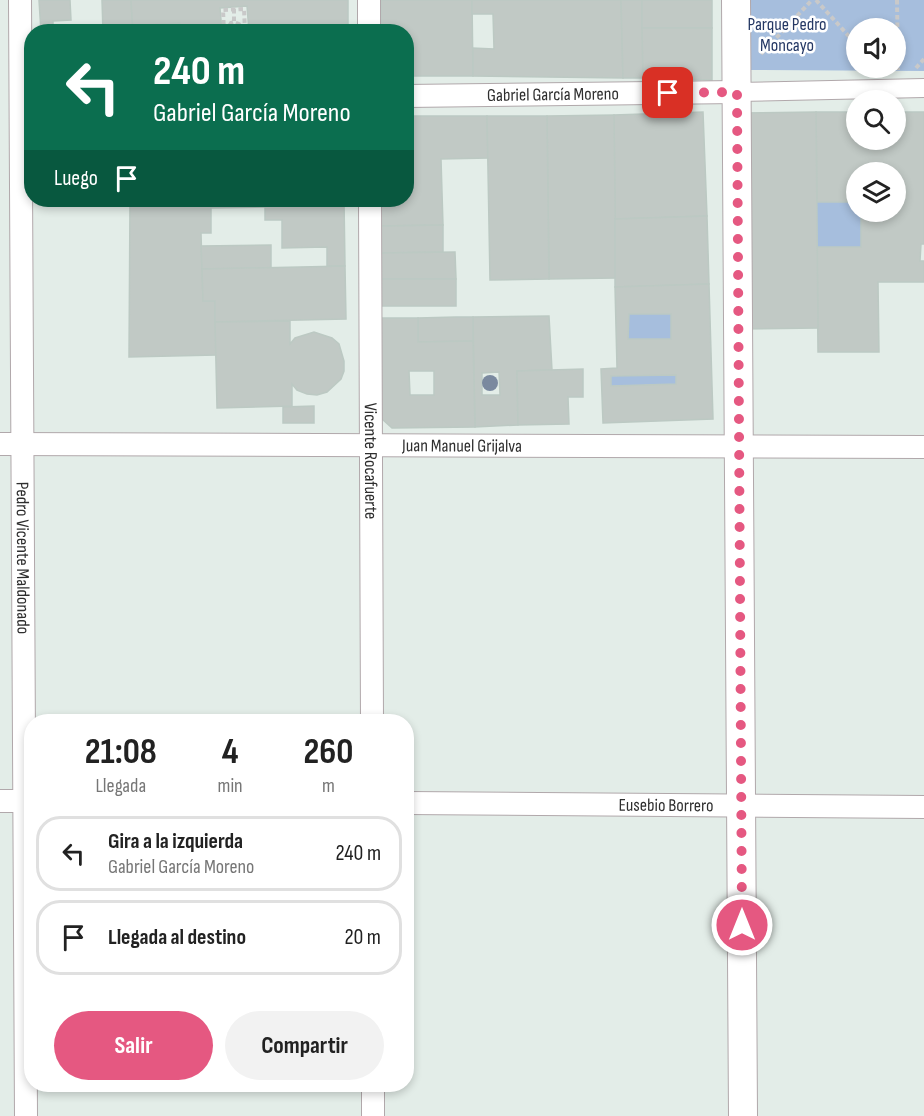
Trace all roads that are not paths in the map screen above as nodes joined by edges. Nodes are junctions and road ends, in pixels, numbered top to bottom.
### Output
1 (20, 0) edge
2 (369, 0) edge
3 (736, 0) edge
4 (369, 24) edge
5 (924, 88) edge
6 (737, 92) junction
7 (414, 96) edge
8 (17, 100) edge
9 (370, 207) edge
10 (11, 445) edge
11 (371, 445) junction
12 (739, 446) junction
13 (924, 447) edge
14 (372, 714) edge
15 (24, 717) edge
16 (0, 801) edge
17 (24, 801) edge
18 (414, 803) edge
19 (741, 806) junction
20 (924, 807) edge
21 (26, 1092) edge
22 (373, 1092) edge
23 (26, 1116) edge
24 (373, 1116) edge
25 (743, 1116) edge

1 - 8 street, Pedro Vicente Maldonado
2 - 4 street
3 - 6 street
5 - 6 street
6 - 7 street, Gabriel García Moreno
6 - 12 street
8 - 10 street, Pedro Vicente Maldonado
9 - 11 street, Vicente Rocafuerte
10 - 11 street, Juan Manuel Grijalva
10 - 15 street, Pedro Vicente Maldonado
11 - 12 street, Juan Manuel Grijalva
11 - 14 street, Vicente Rocafuerte
12 - 13 street, Juan Manuel Grijalva
12 - 19 street
16 - 17 street
18 - 19 street, Eusebio Borrero
19 - 20 street, Eusebio Borrero
19 - 25 street
21 - 23 street, Pedro Vicente Maldonado
22 - 24 street

